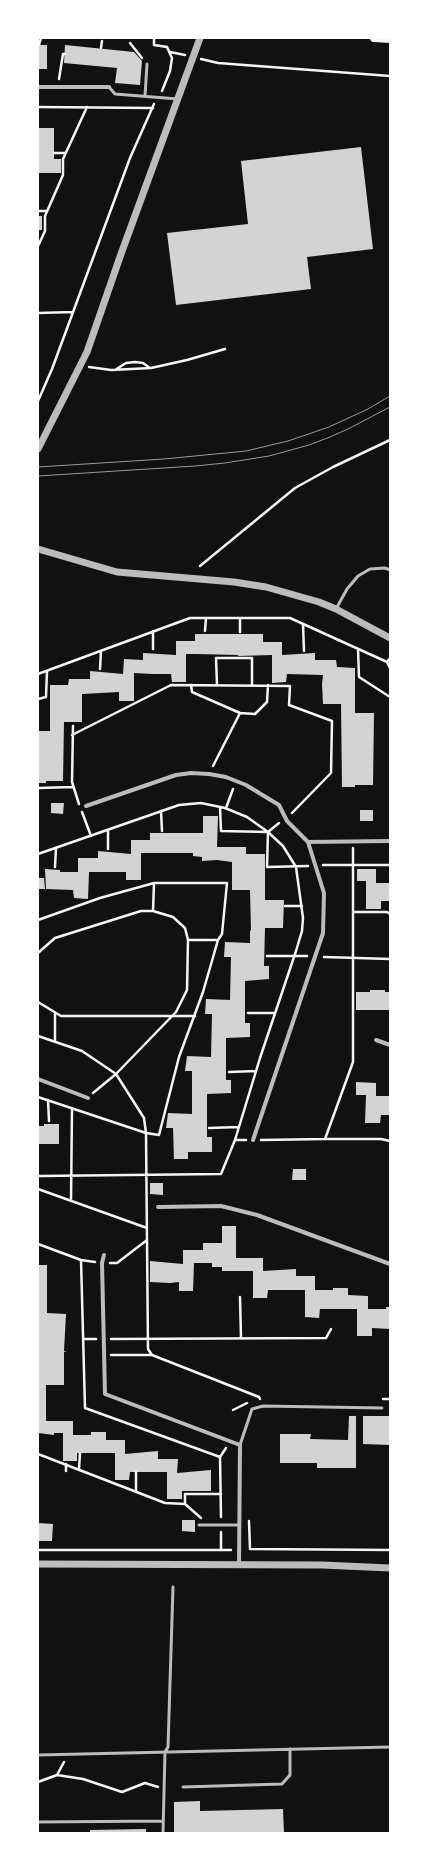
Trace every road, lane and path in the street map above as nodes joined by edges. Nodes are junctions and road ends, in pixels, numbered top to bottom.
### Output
1 (41, 38) edge
2 (154, 38) edge
3 (200, 38) edge
4 (374, 38) edge
5 (390, 39) edge
6 (102, 41) dead end
7 (130, 43) dead end
8 (39, 45) dead end
9 (101, 48) dead end
10 (170, 51) junction
11 (65, 54) dead end
12 (194, 58) junction
13 (147, 64) joint
14 (390, 76) edge
15 (38, 87) edge
16 (57, 87) junction
17 (109, 87) joint
18 (145, 96) junction
19 (159, 97) junction
20 (178, 99) junction
21 (38, 107) edge
22 (87, 108) junction
23 (153, 108) junction
24 (54, 153) dead end
25 (66, 153) junction
26 (38, 210) edge
27 (47, 211) junction
28 (38, 246) edge
29 (73, 312) junction
30 (38, 313) edge
31 (225, 349) dead end
32 (81, 365) junction
33 (151, 368) junction
34 (114, 370) junction
35 (38, 401) edge
36 (390, 440) edge
37 (38, 449) edge
38 (38, 549) edge
39 (200, 566) dead end
40 (390, 570) edge
41 (336, 609) junction
42 (206, 618) junction
43 (240, 618) junction
44 (303, 624) junction
45 (153, 631) junction
46 (205, 631) dead end
47 (390, 631) edge
48 (240, 632) dead end
49 (383, 634) junction
50 (390, 638) edge
51 (358, 649) junction
52 (153, 650) dead end
53 (101, 651) junction
54 (304, 651) dead end
55 (390, 658) edge
56 (386, 662) junction
57 (390, 668) edge
58 (100, 669) dead end
59 (47, 670) junction
60 (38, 674) edge
61 (191, 685) junction
62 (217, 685) junction
63 (252, 685) junction
64 (268, 685) junction
65 (390, 697) edge
66 (38, 699) edge
67 (240, 713) junction
68 (73, 726) dead end
69 (72, 735) junction
70 (209, 774) junction
71 (236, 781) junction
72 (74, 787) junction
73 (38, 788) edge
74 (86, 806) dead end
75 (220, 807) junction
76 (226, 808) junction
77 (161, 811) junction
78 (296, 820) dead end
79 (108, 830) junction
80 (162, 831) dead end
81 (268, 832) junction
82 (91, 836) junction
83 (390, 841) edge
84 (308, 842) junction
85 (56, 848) junction
86 (108, 849) dead end
87 (38, 854) edge
88 (390, 865) edge
89 (55, 866) dead end
90 (154, 883) junction
91 (285, 906) dead end
92 (302, 906) junction
93 (153, 911) junction
94 (353, 912) junction
95 (390, 914) edge
96 (38, 920) edge
97 (188, 940) junction
98 (218, 940) junction
99 (38, 953) edge
100 (267, 956) dead end
101 (295, 956) junction
102 (315, 957) junction
103 (352, 958) junction
104 (390, 959) edge
105 (38, 1002) edge
106 (55, 1013) junction
107 (275, 1013) junction
108 (248, 1014) dead end
109 (172, 1016) junction
110 (195, 1016) junction
111 (38, 1036) edge
112 (376, 1040) dead end
113 (55, 1042) junction
114 (390, 1046) edge
115 (256, 1071) junction
116 (228, 1072) dead end
117 (116, 1074) junction
118 (38, 1079) edge
119 (38, 1097) edge
120 (88, 1098) joint
121 (48, 1100) junction
122 (72, 1109) junction
123 (49, 1121) dead end
124 (239, 1127) junction
125 (209, 1128) dead end
126 (146, 1134) junction
127 (325, 1139) junction
128 (235, 1140) junction
129 (253, 1140) junction
130 (390, 1141) edge
131 (147, 1174) junction
132 (38, 1176) edge
133 (72, 1176) junction
134 (38, 1189) edge
135 (71, 1201) junction
136 (158, 1207) dead end
137 (147, 1228) junction
138 (104, 1255) dead end
139 (81, 1260) dead end
140 (390, 1264) edge
141 (240, 1297) dead end
142 (331, 1330) dead end
143 (242, 1338) junction
144 (83, 1339) junction
145 (104, 1339) junction
146 (148, 1339) junction
147 (152, 1355) junction
148 (104, 1356) junction
149 (263, 1406) junction
150 (382, 1408) dead end
151 (230, 1441) junction
152 (240, 1445) junction
153 (80, 1452) dead end
154 (38, 1454) edge
155 (220, 1457) junction
156 (66, 1464) junction
157 (79, 1469) junction
158 (66, 1471) dead end
159 (136, 1472) dead end
160 (136, 1492) junction
161 (220, 1494) junction
162 (185, 1504) junction
163 (249, 1515) dead end
164 (200, 1525) joint
165 (221, 1525) junction
166 (239, 1526) junction
167 (250, 1549) junction
168 (38, 1550) edge
169 (221, 1550) junction
170 (239, 1550) junction
171 (390, 1550) edge
172 (38, 1564) edge
173 (239, 1565) junction
174 (390, 1568) edge
175 (173, 1587) dead end
176 (390, 1748) edge
177 (290, 1749) junction
178 (165, 1752) junction
179 (67, 1754) junction
180 (38, 1755) edge
181 (56, 1775) junction
182 (38, 1782) edge
183 (183, 1787) dead end
184 (164, 1788) junction
185 (163, 1821) junction
186 (38, 1822) edge
187 (163, 1833) edge

1 - 8 path
2 - 10 path
3 - 12 street
4 - 5 main road
6 - 9 path
7 - 13 path
10 - 12 path
10 - 19 path
11 - 16 path
12 - 14 path
12 - 20 street
13 - 18 lane
15 - 16 street
16 - 17 street
17 - 18 lane
18 - 19 lane
19 - 20 lane
19 - 23 path
20 - 32 street
21 - 22 path
22 - 23 path
22 - 25 path
23 - 29 path
24 - 25 path
25 - 27 path
26 - 27 path
27 - 28 path
29 - 30 path
29 - 35 path
31 - 33 path
32 - 34 path
32 - 37 street
33 - 34 path
33 - 34 path
36 - 39 path
38 - 41 street
40 - 41 lane
41 - 49 street
42 - 43 path
42 - 45 path
42 - 46 path
43 - 44 path
43 - 48 path
44 - 51 path
44 - 54 path
45 - 52 path
45 - 53 path
47 - 49 lane
49 - 50 street
51 - 56 path
51 - 65 path
53 - 58 path
53 - 59 path
55 - 56 path
56 - 57 path
59 - 60 path
59 - 66 path
61 - 62 path
61 - 67 path
61 - 69 path
62 - 63 path
62 - 63 path
63 - 64 path
64 - 67 path
64 - 78 path
67 - 70 path
68 - 69 path
69 - 72 path
70 - 71 street
70 - 74 street
71 - 76 path
71 - 84 street
72 - 73 path
72 - 82 path
75 - 76 path
75 - 77 path
75 - 81 path
76 - 81 path
77 - 79 path
77 - 80 path
79 - 82 path
79 - 86 path
81 - 92 path
82 - 85 path
83 - 84 street
84 - 102 street
85 - 87 path
85 - 89 path
88 - 94 path
90 - 93 path
90 - 96 path
90 - 98 path
91 - 92 path
92 - 101 path
93 - 97 path
93 - 99 path
94 - 95 path
94 - 103 path
97 - 98 path
97 - 109 path
98 - 110 path
100 - 101 path
101 - 102 path
101 - 107 path
102 - 103 path
102 - 129 street
103 - 104 path
103 - 127 path
105 - 106 path
106 - 109 path
106 - 113 path
107 - 108 path
107 - 115 path
109 - 110 path
109 - 117 path
110 - 126 path
111 - 113 path
112 - 114 street
113 - 117 path
115 - 116 path
115 - 124 path
117 - 120 path
117 - 126 path
118 - 120 street
119 - 121 path
121 - 122 path
121 - 123 path
122 - 126 path
122 - 133 path
124 - 125 path
124 - 128 path
126 - 131 path
127 - 129 path
127 - 130 path
128 - 129 path
128 - 131 path
131 - 133 path
131 - 137 path
132 - 133 path
133 - 135 path
134 - 135 path
135 - 137 path
136 - 140 street
137 - 146 path
138 - 145 street
139 - 144 path
141 - 143 path
142 - 143 path
143 - 146 path
144 - 145 path
144 - 155 path
145 - 146 path
145 - 148 street
146 - 147 path
147 - 148 path
147 - 149 path
148 - 151 street
149 - 150 lane
149 - 152 lane
151 - 152 street
151 - 155 path
152 - 166 street
153 - 157 path
154 - 156 path
155 - 161 path
156 - 157 path
156 - 158 path
157 - 160 path
159 - 160 path
160 - 162 path
161 - 162 path
161 - 165 path
162 - 164 path
163 - 167 path
164 - 165 lane
165 - 166 lane
165 - 169 path
166 - 170 street
167 - 170 path
167 - 171 path
168 - 169 path
169 - 170 path
170 - 173 street
172 - 173 street
173 - 174 street
175 - 178 lane
176 - 177 lane
177 - 178 lane
177 - 183 lane
178 - 179 lane
178 - 184 lane
179 - 180 lane
179 - 181 path
181 - 182 path
181 - 184 path
184 - 185 lane
185 - 186 lane
185 - 187 lane

